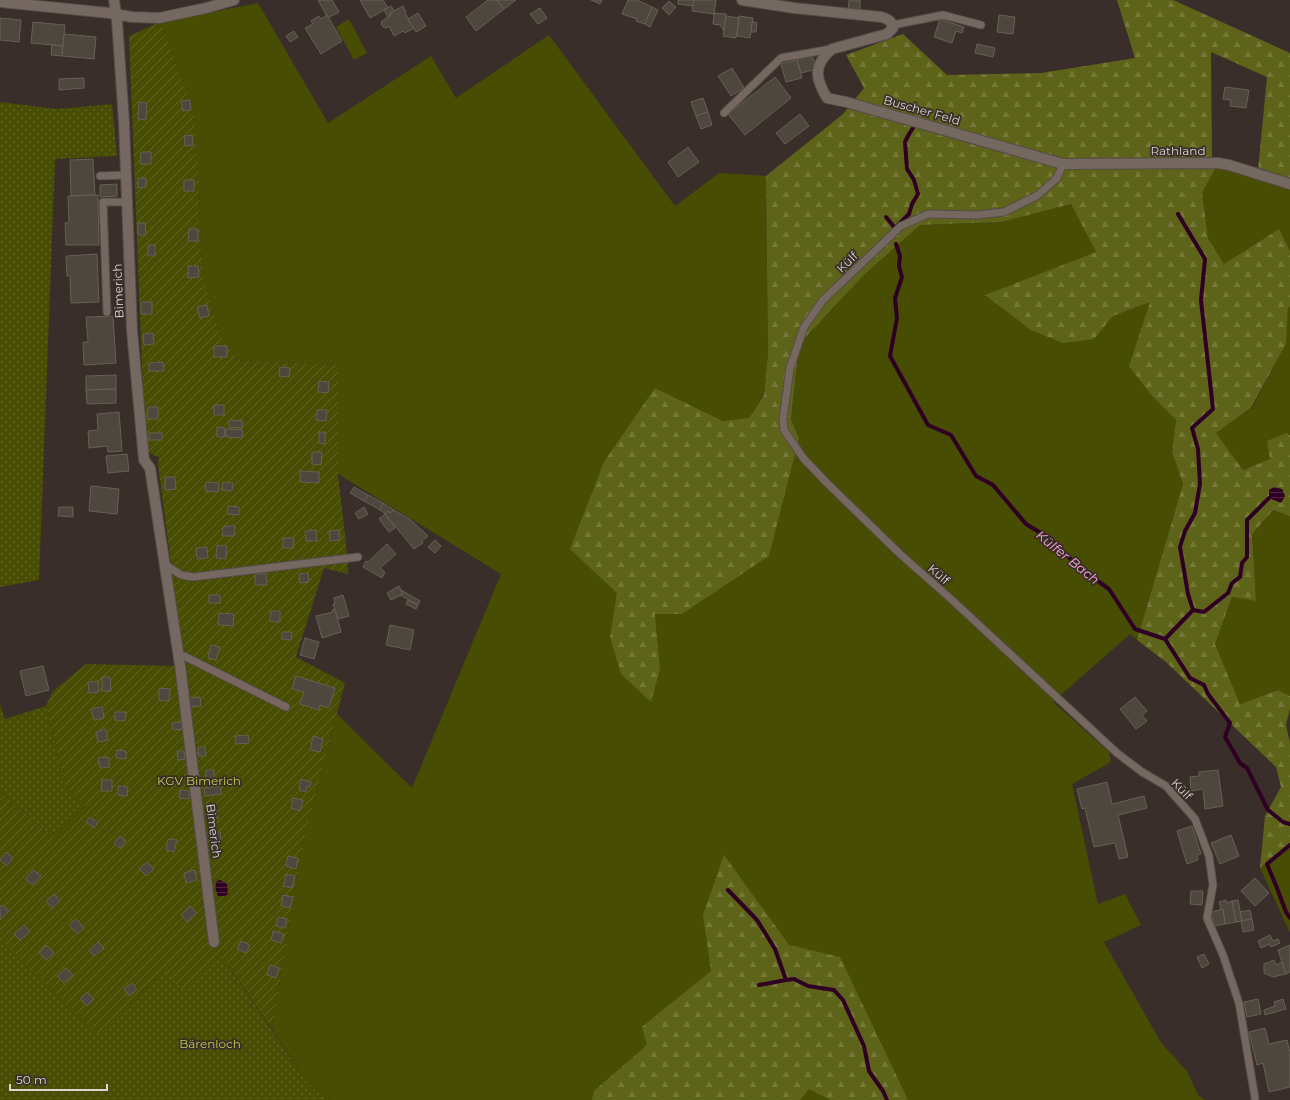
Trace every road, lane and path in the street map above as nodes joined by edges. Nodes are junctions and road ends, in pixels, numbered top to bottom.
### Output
1 (114, 0) edge
2 (234, 0) edge
3 (742, 0) edge
4 (0, 2) edge
5 (117, 14) junction
6 (893, 25) junction
7 (981, 25) dead end
8 (832, 48) junction
9 (724, 113) dead end
10 (1063, 164) junction
11 (126, 175) junction
12 (100, 176) dead end
13 (1290, 184) edge
14 (128, 202) junction
15 (107, 312) dead end
16 (358, 558) dead end
17 (164, 564) junction
18 (178, 652) junction
19 (286, 707) dead end
20 (214, 942) dead end
21 (1254, 1098) dead end

1 - 5 street, Bimerich
2 - 5 street
3 - 6 street
4 - 5 street
5 - 11 street, Bimerich
6 - 7 lane
6 - 8 street
8 - 9 lane
8 - 10 street, Buscher Feld
10 - 13 street, Rathland
10 - 21 lane, Külf
11 - 12 lane
11 - 14 street, Bimerich
14 - 15 lane
14 - 17 street, Bimerich
16 - 17 lane
17 - 18 street, Bimerich
18 - 19 lane
18 - 20 street, Bimerich

